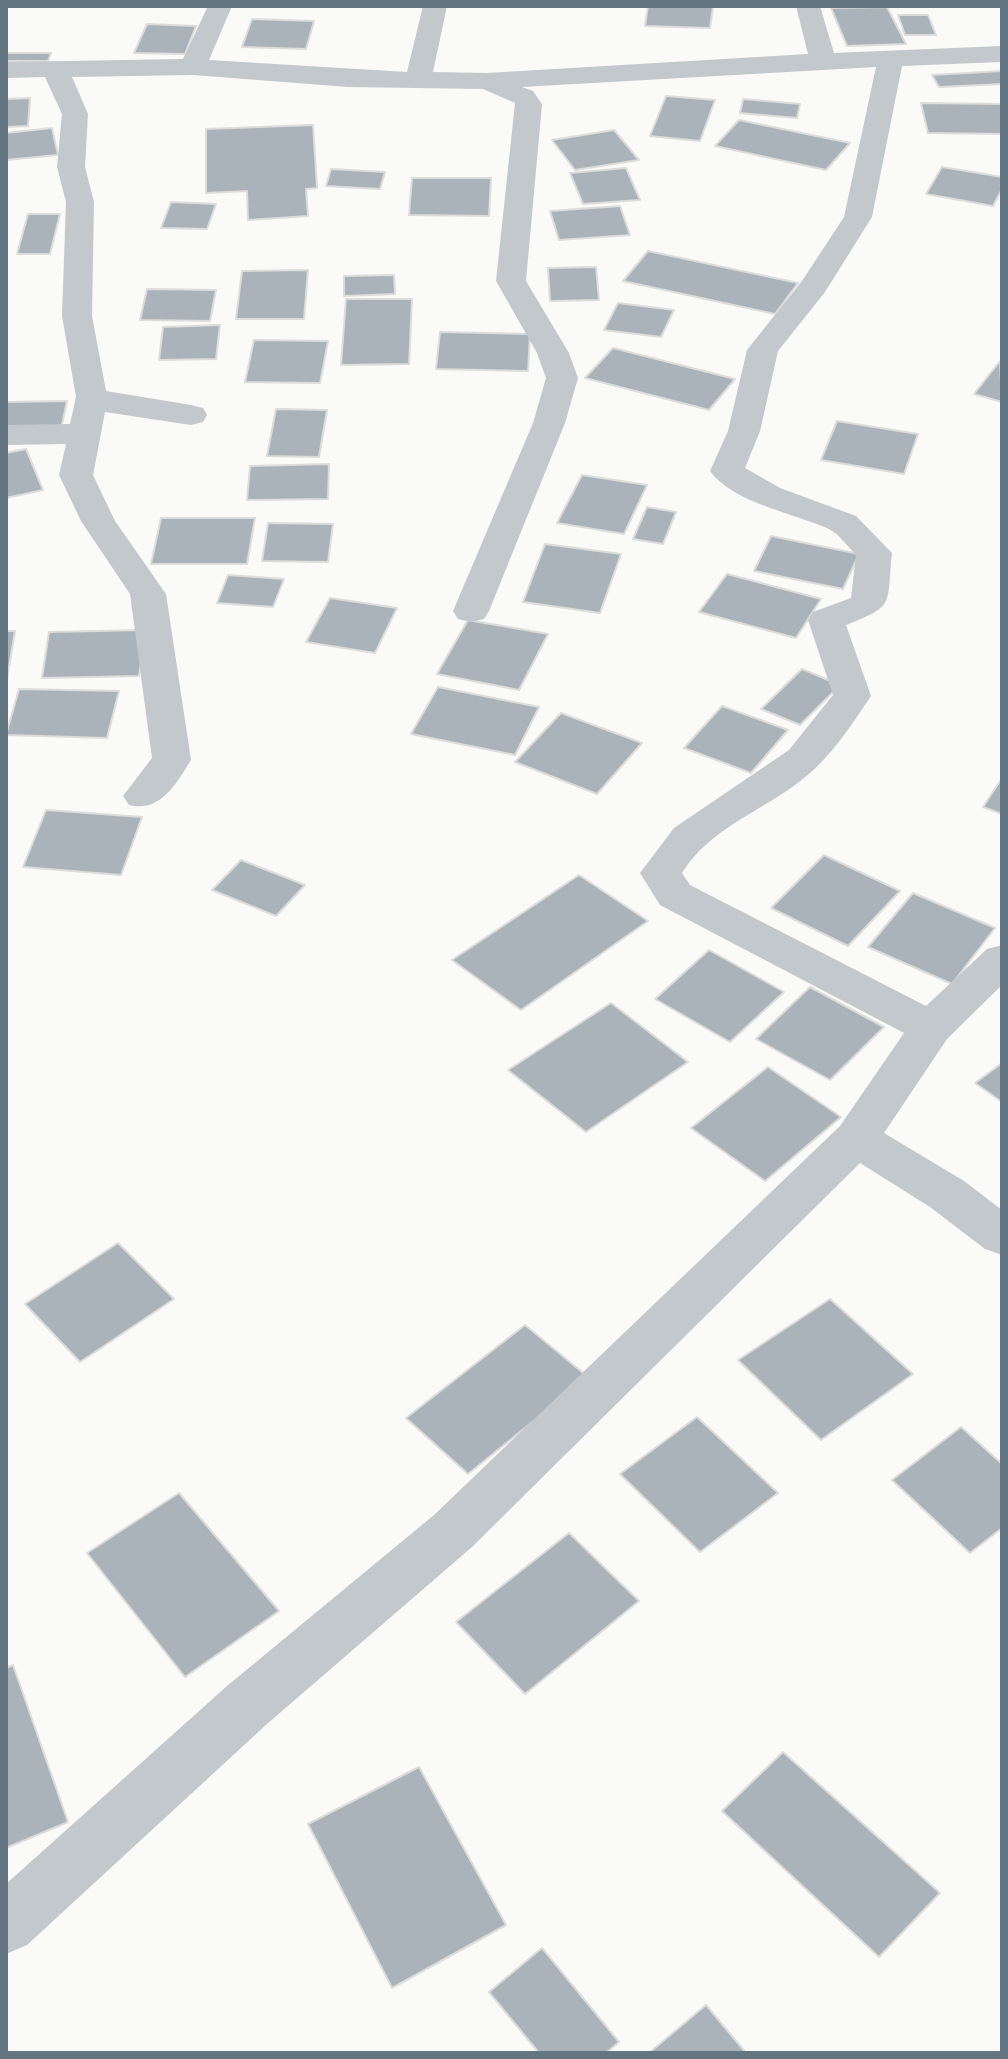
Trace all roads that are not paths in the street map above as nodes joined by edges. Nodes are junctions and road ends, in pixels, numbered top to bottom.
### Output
1 (220, 6) edge
2 (435, 6) edge
3 (808, 6) edge
4 (1002, 54) edge
5 (891, 57) junction
6 (823, 61) junction
7 (193, 67) junction
8 (51, 68) junction
9 (6, 70) edge
10 (418, 79) junction
11 (487, 81) junction
12 (92, 397) junction
13 (191, 415) dead end
14 (82, 434) junction
15 (6, 435) edge
16 (471, 611) dead end
17 (143, 796) dead end
18 (1002, 960) edge
19 (931, 1028) junction
20 (856, 1138) junction
21 (1002, 1236) edge
22 (6, 1924) edge

1 - 7 street
2 - 10 street
3 - 6 street
4 - 5 street
5 - 6 street
5 - 19 street
6 - 11 street
7 - 8 street
7 - 10 street
8 - 9 street
8 - 12 street
10 - 11 street
11 - 16 street
12 - 13 street
12 - 14 street
14 - 15 street
14 - 17 street
18 - 19 street
19 - 20 street
20 - 21 street
20 - 22 street

